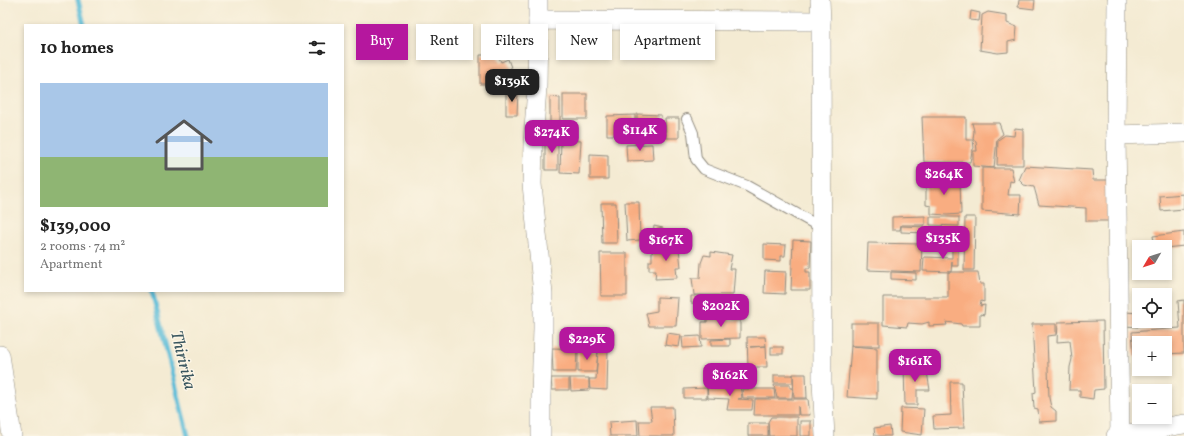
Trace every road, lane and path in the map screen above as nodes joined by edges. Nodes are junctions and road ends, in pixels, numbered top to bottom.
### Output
1 (538, 0) edge
2 (820, 0) edge
3 (1117, 0) edge
4 (538, 20) junction
5 (821, 21) junction
6 (687, 119) dead end
7 (1184, 133) edge
8 (1116, 135) junction
9 (822, 228) junction
10 (0, 355) edge
11 (1184, 424) edge
12 (12, 436) edge
13 (541, 436) edge
14 (825, 436) edge
15 (1116, 436) edge
16 (1120, 436) edge

1 - 4 street
2 - 5 street
3 - 8 street
4 - 5 street
4 - 13 street
5 - 9 street
6 - 9 lane
7 - 8 street
8 - 16 street
9 - 14 street
10 - 12 street
11 - 16 street
15 - 16 street

